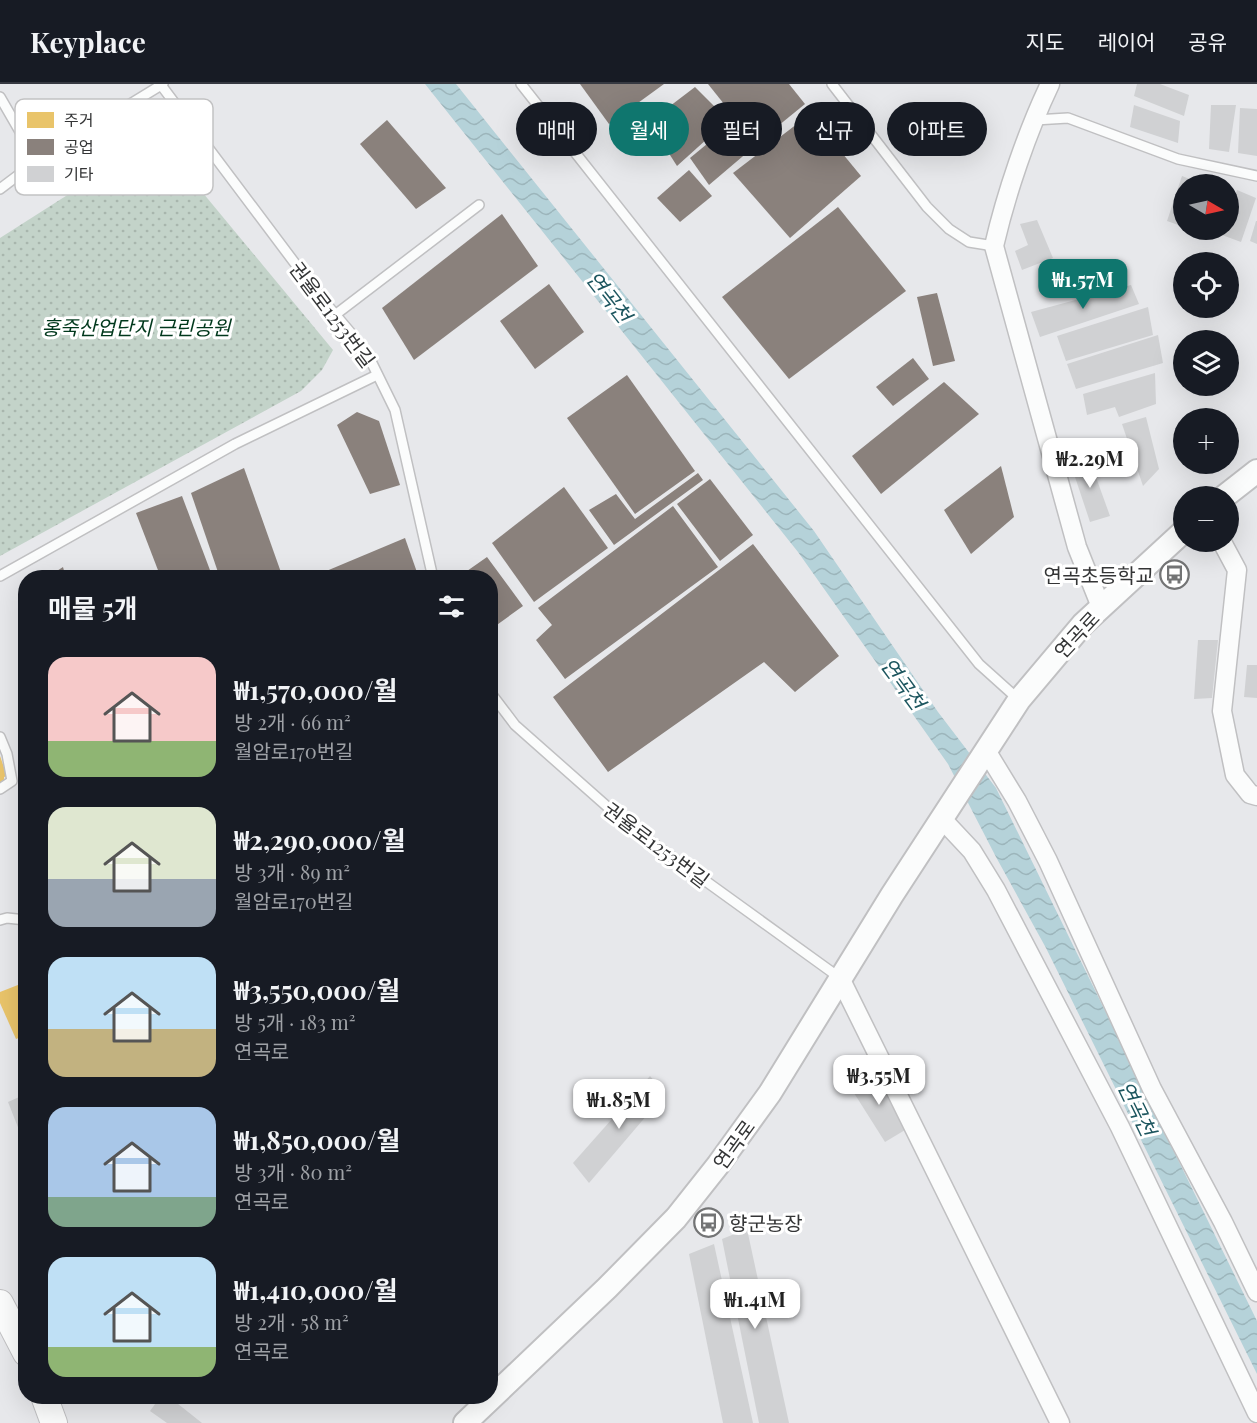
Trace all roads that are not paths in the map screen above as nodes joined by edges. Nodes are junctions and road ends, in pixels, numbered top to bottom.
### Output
1 (162, 84) edge
2 (521, 84) edge
3 (832, 84) edge
4 (1050, 84) edge
5 (0, 97) edge
6 (138, 99) edge
7 (173, 99) edge
8 (1035, 120) junction
9 (15, 123) edge
10 (213, 152) edge
11 (1257, 176) edge
12 (15, 178) edge
13 (0, 189) edge
14 (479, 205) dead end
15 (994, 246) junction
16 (335, 315) junction
17 (377, 375) junction
18 (1257, 471) edge
19 (1238, 486) edge
20 (1173, 541) edge
21 (1227, 552) edge
22 (431, 570) edge
23 (0, 576) edge
24 (1101, 607) junction
25 (1019, 700) junction
26 (498, 703) edge
27 (0, 737) edge
28 (987, 752) junction
29 (0, 789) edge
30 (1257, 796) edge
31 (942, 819) junction
32 (18, 919) edge
33 (0, 920) edge
34 (840, 978) junction
35 (1257, 1292) edge
36 (0, 1303) edge
37 (18, 1338) edge
38 (498, 1392) edge
39 (47, 1404) edge
40 (485, 1404) edge
41 (1257, 1413) edge
42 (54, 1423) edge
43 (465, 1423) edge
44 (1059, 1423) edge

1 - 6 lane
1 - 7 lane, 권율로1253번길
2 - 25 lane
3 - 15 lane
4 - 8 street
5 - 9 lane
8 - 11 lane
8 - 15 street
10 - 16 lane, 권율로1253번길
12 - 13 lane
14 - 16 lane
15 - 24 street
16 - 17 lane, 권율로1253번길
17 - 22 lane, 권율로1253번길
17 - 23 lane
18 - 19 street
20 - 24 street, 연곡로
21 - 30 street
24 - 25 street, 연곡로
25 - 28 street, 연곡로
26 - 34 lane, 권율로1253번길
27 - 29 lane
28 - 31 street, 연곡로
28 - 35 street
31 - 34 street, 연곡로
31 - 41 street
32 - 33 lane
34 - 38 street, 연곡로
34 - 44 street
36 - 37 main road
39 - 42 main road
40 - 43 street, 연곡로

